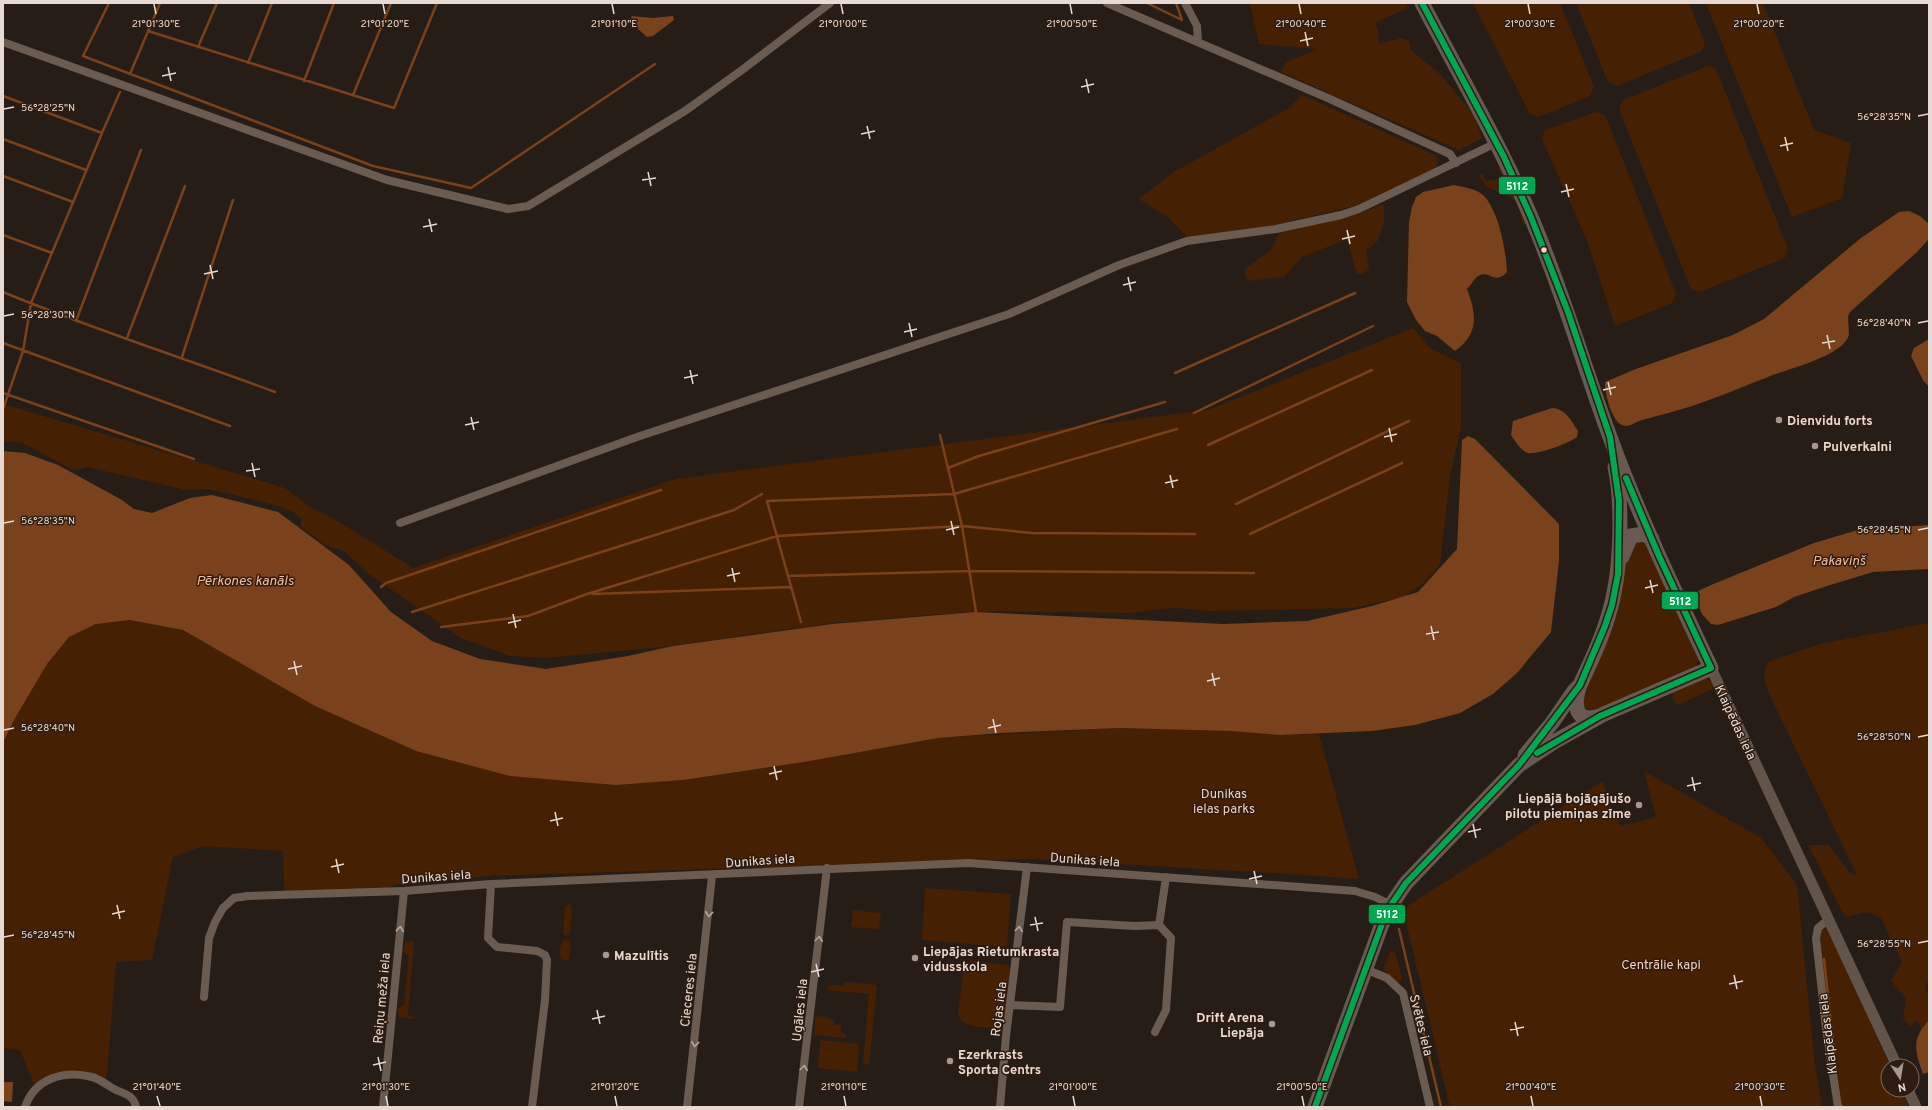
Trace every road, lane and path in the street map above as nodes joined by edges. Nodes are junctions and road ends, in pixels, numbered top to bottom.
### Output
1 (830, 3) edge
2 (1107, 3) edge
3 (1185, 3) edge
4 (1422, 3) edge
5 (3, 42) edge
6 (1198, 42) junction
7 (1496, 143) junction
8 (1456, 163) junction
9 (1610, 437) junction
10 (400, 523) dead end
11 (1652, 539) junction
12 (1618, 574) junction
13 (1711, 668) junction
14 (1580, 685) junction
15 (1604, 714) junction
16 (1519, 765) junction
17 (1027, 867) junction
18 (827, 868) junction
19 (712, 876) junction
20 (1166, 877) junction
21 (491, 884) junction
22 (404, 891) junction
23 (1391, 905) junction
24 (1830, 921) junction
25 (1159, 925) junction
26 (1365, 969) junction
27 (204, 997) dead end
28 (1010, 1005) junction
29 (1156, 1032) dead end
30 (1893, 1058) edge
31 (25, 1107) edge
32 (136, 1107) edge
33 (383, 1107) edge
34 (532, 1107) edge
35 (687, 1107) edge
36 (799, 1107) edge
37 (1000, 1107) edge
38 (1315, 1107) edge
39 (1430, 1107) edge
40 (1838, 1107) edge

1 - 5 street
2 - 6 street
3 - 6 street
4 - 7 highway, Klaipēdas iela
6 - 8 street
7 - 8 street
7 - 9 highway, Klaipēdas iela
8 - 10 street
9 - 11 highway, Klaipēdas iela
9 - 12 highway
11 - 12 highway
11 - 13 highway, Klaipēdas iela
12 - 14 highway
13 - 15 highway
13 - 24 main road, Klaipēdas iela
14 - 15 highway
14 - 16 highway
15 - 16 highway
16 - 23 highway
17 - 18 street, Dunikas iela
17 - 20 street, Dunikas iela
28 -> 17 street, Rojas iela
18 - 19 street, Dunikas iela
36 -> 18 street, Ugāles iela
19 - 21 street, Dunikas iela
19 -> 35 street, Cieceres iela
20 - 23 street, Dunikas iela
20 - 25 street
21 - 22 street, Dunikas iela
21 - 34 street
22 - 27 street, Dunikas iela
33 -> 22 street, Reiņu meža iela
23 - 26 highway
24 - 30 main road, Klaipēdas iela
24 - 40 street, Klaipēdas iela
25 - 28 street
25 - 29 street
26 - 38 highway
26 - 39 street, Svētes iela
28 - 37 street, Rojas iela
31 - 32 street

